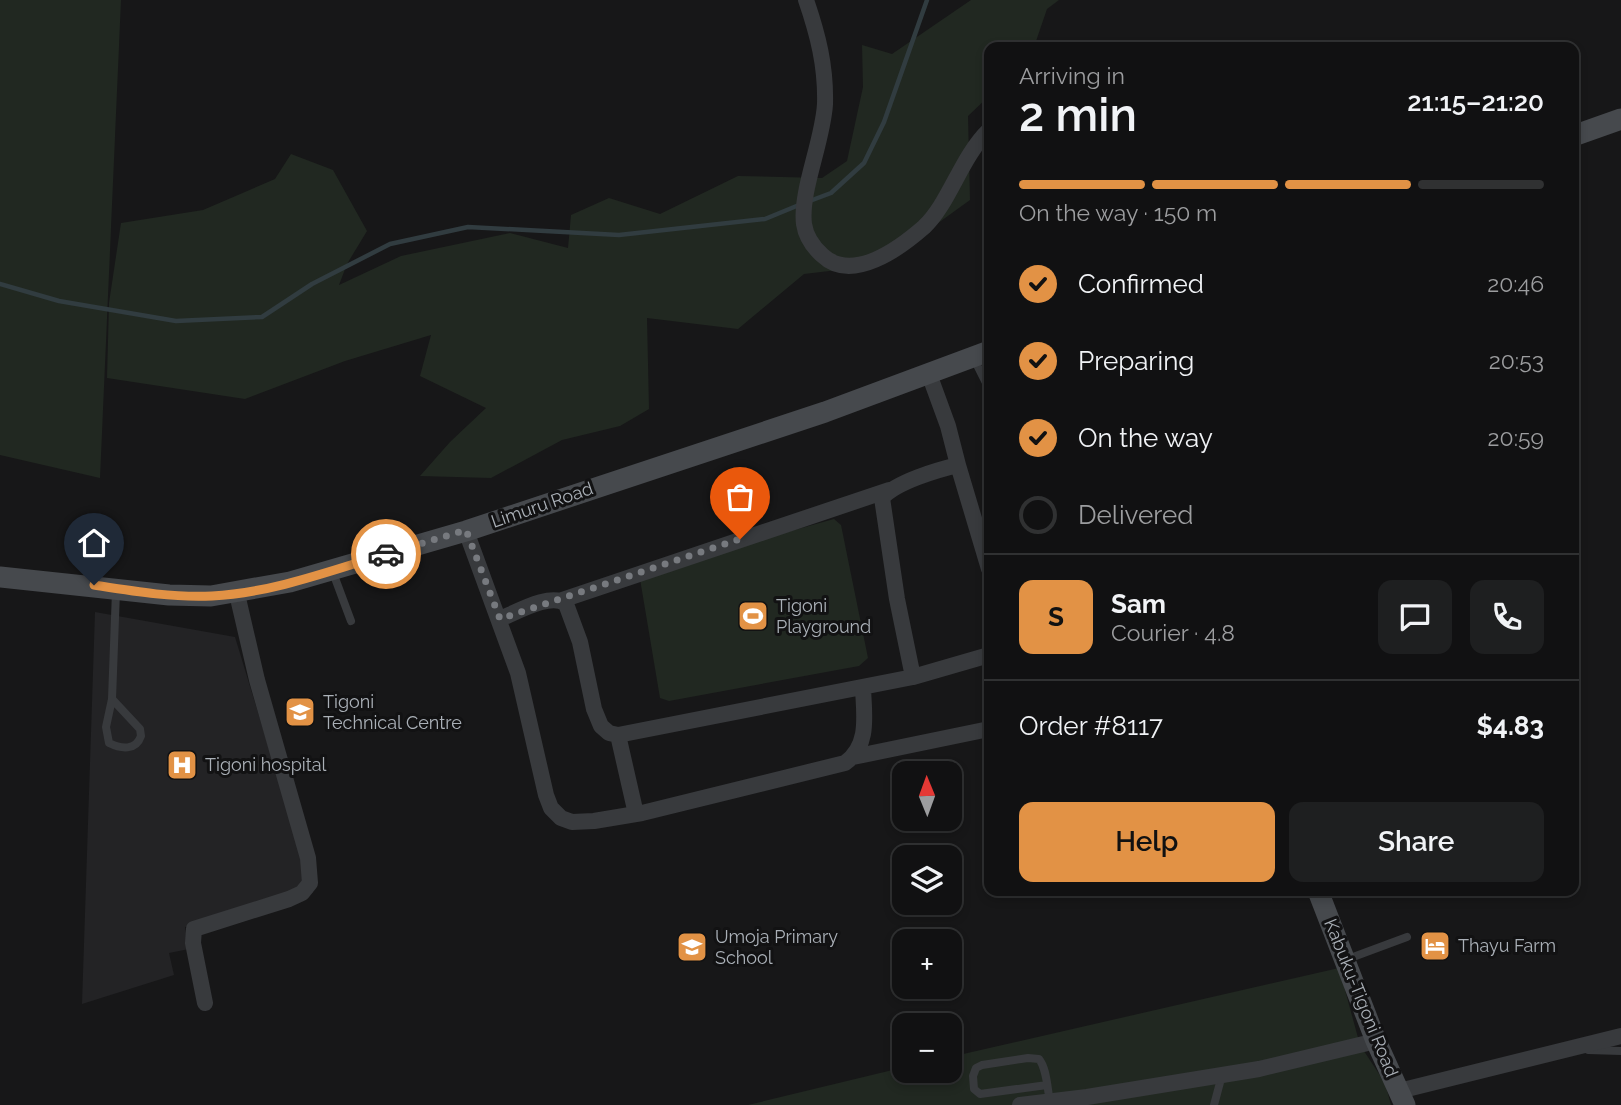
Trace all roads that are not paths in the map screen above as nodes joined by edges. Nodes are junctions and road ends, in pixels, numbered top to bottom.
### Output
1 (806, 0) edge
2 (1621, 119) edge
3 (1579, 134) edge
4 (984, 136) edge
5 (981, 354) edge
6 (929, 374) junction
7 (958, 465) junction
8 (889, 490) junction
9 (466, 530) junction
10 (984, 552) edge
11 (332, 570) junction
12 (0, 577) edge
13 (116, 588) junction
14 (237, 594) junction
15 (562, 600) junction
16 (500, 619) junction
17 (351, 621) dead end
18 (984, 656) edge
19 (914, 677) junction
20 (863, 688) junction
21 (112, 699) junction
22 (984, 730) edge
23 (618, 735) junction
24 (853, 757) junction
25 (636, 814) junction
26 (1320, 896) edge
27 (1407, 937) dead end
28 (1345, 960) junction
29 (205, 1003) dead end
30 (1621, 1037) edge
31 (1376, 1041) junction
32 (1571, 1049) junction
33 (1621, 1051) edge
34 (1222, 1075) junction
35 (1048, 1093) junction
36 (1402, 1098) edge
37 (1087, 1101) edge
38 (1020, 1105) edge
39 (1214, 1105) edge

1 - 4 street
2 - 3 main road
5 - 6 main road, Limuru Road
6 - 7 street
6 - 9 main road, Limuru Road
7 - 8 street
7 - 10 street
8 - 15 street
8 - 19 street
9 - 11 main road, Limuru Road
9 - 16 street
11 - 14 main road, Limuru Road
11 - 17 lane
12 - 13 main road, Limuru Road
13 - 14 main road, Limuru Road
13 - 21 lane
14 - 29 street
15 - 16 street
15 - 23 street
16 - 25 street
18 - 19 street
19 - 20 street
20 - 23 street
20 - 24 street
21 - 21 lane
22 - 24 street
23 - 25 street
24 - 25 street
26 - 28 main road, Kabuku-Tigoni Road
27 - 28 lane
28 - 31 main road, Kabuku-Tigoni Road
30 - 32 street
31 - 34 street
31 - 36 main road, Kabuku-Tigoni Road
32 - 33 lane
32 - 36 street
34 - 37 street
34 - 39 lane
35 - 35 lane
35 - 37 street
35 - 38 street

